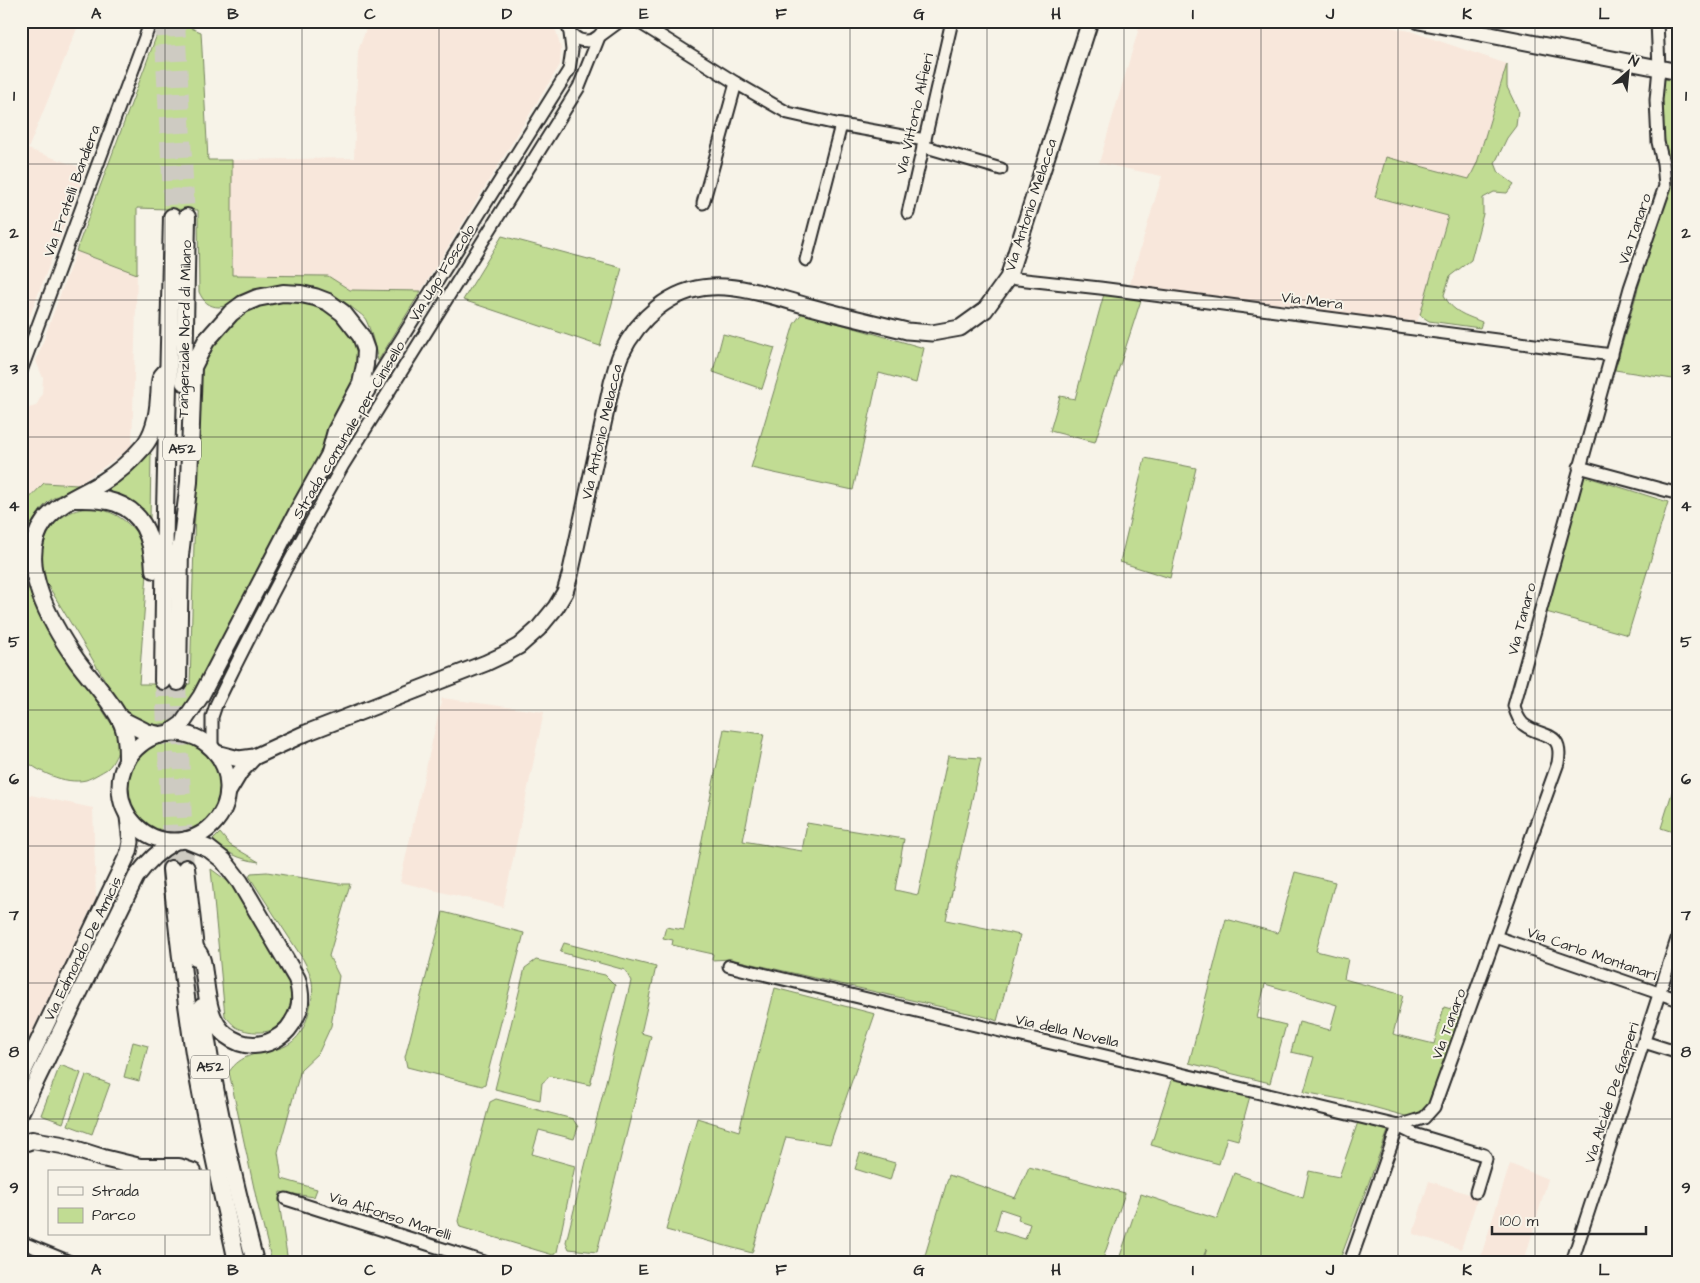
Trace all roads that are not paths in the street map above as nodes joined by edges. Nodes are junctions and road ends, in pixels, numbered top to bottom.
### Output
1 (150, 21) edge
2 (605, 21) edge
3 (620, 21) edge
4 (637, 21) edge
5 (952, 21) edge
6 (1090, 21) edge
7 (1419, 21) edge
8 (1658, 21) edge
9 (567, 25) edge
10 (599, 36) junction
11 (1659, 68) junction
12 (1679, 72) edge
13 (736, 83) junction
14 (841, 125) junction
15 (924, 143) junction
16 (1001, 169) dead end
17 (703, 203) dead end
18 (908, 213) dead end
19 (806, 260) dead end
20 (1008, 278) junction
21 (1612, 355) junction
22 (168, 370) junction
23 (21, 371) edge
24 (330, 453) junction
25 (1579, 467) junction
26 (1679, 494) edge
27 (73, 499) junction
28 (180, 556) junction
29 (163, 617) junction
30 (120, 719) junction
31 (164, 734) junction
32 (214, 750) junction
33 (254, 757) junction
34 (127, 760) junction
35 (228, 792) junction
36 (128, 816) junction
37 (181, 841) junction
38 (1679, 933) edge
39 (1496, 937) junction
40 (195, 948) junction
41 (729, 966) dead end
42 (1660, 993) junction
43 (1679, 1000) edge
44 (1644, 1042) junction
45 (1679, 1053) edge
46 (21, 1077) edge
47 (21, 1112) edge
48 (1398, 1126) junction
49 (21, 1144) edge
50 (187, 1170) edge
51 (210, 1185) edge
52 (1476, 1192) dead end
53 (286, 1199) dead end
54 (21, 1242) edge
55 (70, 1262) edge
56 (229, 1262) edge
57 (237, 1262) edge
58 (255, 1262) edge
59 (484, 1262) edge
60 (1350, 1262) edge
61 (1572, 1262) edge

1 - 23 street, Via Fratelli Bandiera
2 - 10 street
3 - 10 street
4 - 13 street
5 - 15 street, Via Vittorio Alfieri
6 - 20 main road, Via Antonio Melacca
7 - 11 main road
8 - 11 street, Via Tanaro
9 - 10 street
9 - 24 street, Via Ugo Foscolo
10 - 32 street, Strada comunale per Cinisello
11 - 12 main road
11 - 21 street, Via Tanaro
13 - 14 street
13 - 17 street
14 - 15 street
14 - 19 street
15 - 16 street
15 - 18 street, Via Vittorio Alfieri
20 - 21 street, Via Mera
20 - 33 main road, Via Antonio Melacca
21 - 25 street, Via Tanaro
22 - 27 highway
22 - 28 highway, Tangenziale Nord di Milano / A52
22 - 29 highway, Tangenziale Nord di Milano / A52
24 - 28 highway
24 - 31 main road, Via Ugo Foscolo
25 - 26 street
25 - 39 street, Via Tanaro
27 - 29 highway
27 - 30 highway
28 - 29 highway, Tangenziale Nord di Milano / A52
30 - 31 highway
30 - 34 highway
31 - 32 main road
31 - 34 main road
32 - 33 main road, Via Antonio Melacca
32 - 35 main road
33 - 35 main road, Via Antonio Melacca
34 - 36 main road
35 - 37 main road
36 - 37 main road
36 - 46 main road, Via Edmondo De Amicis
37 - 40 highway
37 - 47 main road, Via Edmondo De Amicis
38 - 42 street, Via Alcide De Gasperi
39 - 42 street, Via Carlo Montanari
39 - 48 street, Via Tanaro
40 - 57 highway, A52
40 - 58 highway, A52
41 - 48 street, Via della Novella
42 - 43 street, Via Carlo Montanari
42 - 44 street, Via Alcide De Gasperi
44 - 45 street
44 - 61 street, Via Alcide De Gasperi
48 - 52 street
48 - 60 street
49 - 50 highway
51 - 56 highway
53 - 59 street, Via Alfonso Marelli
54 - 55 street

